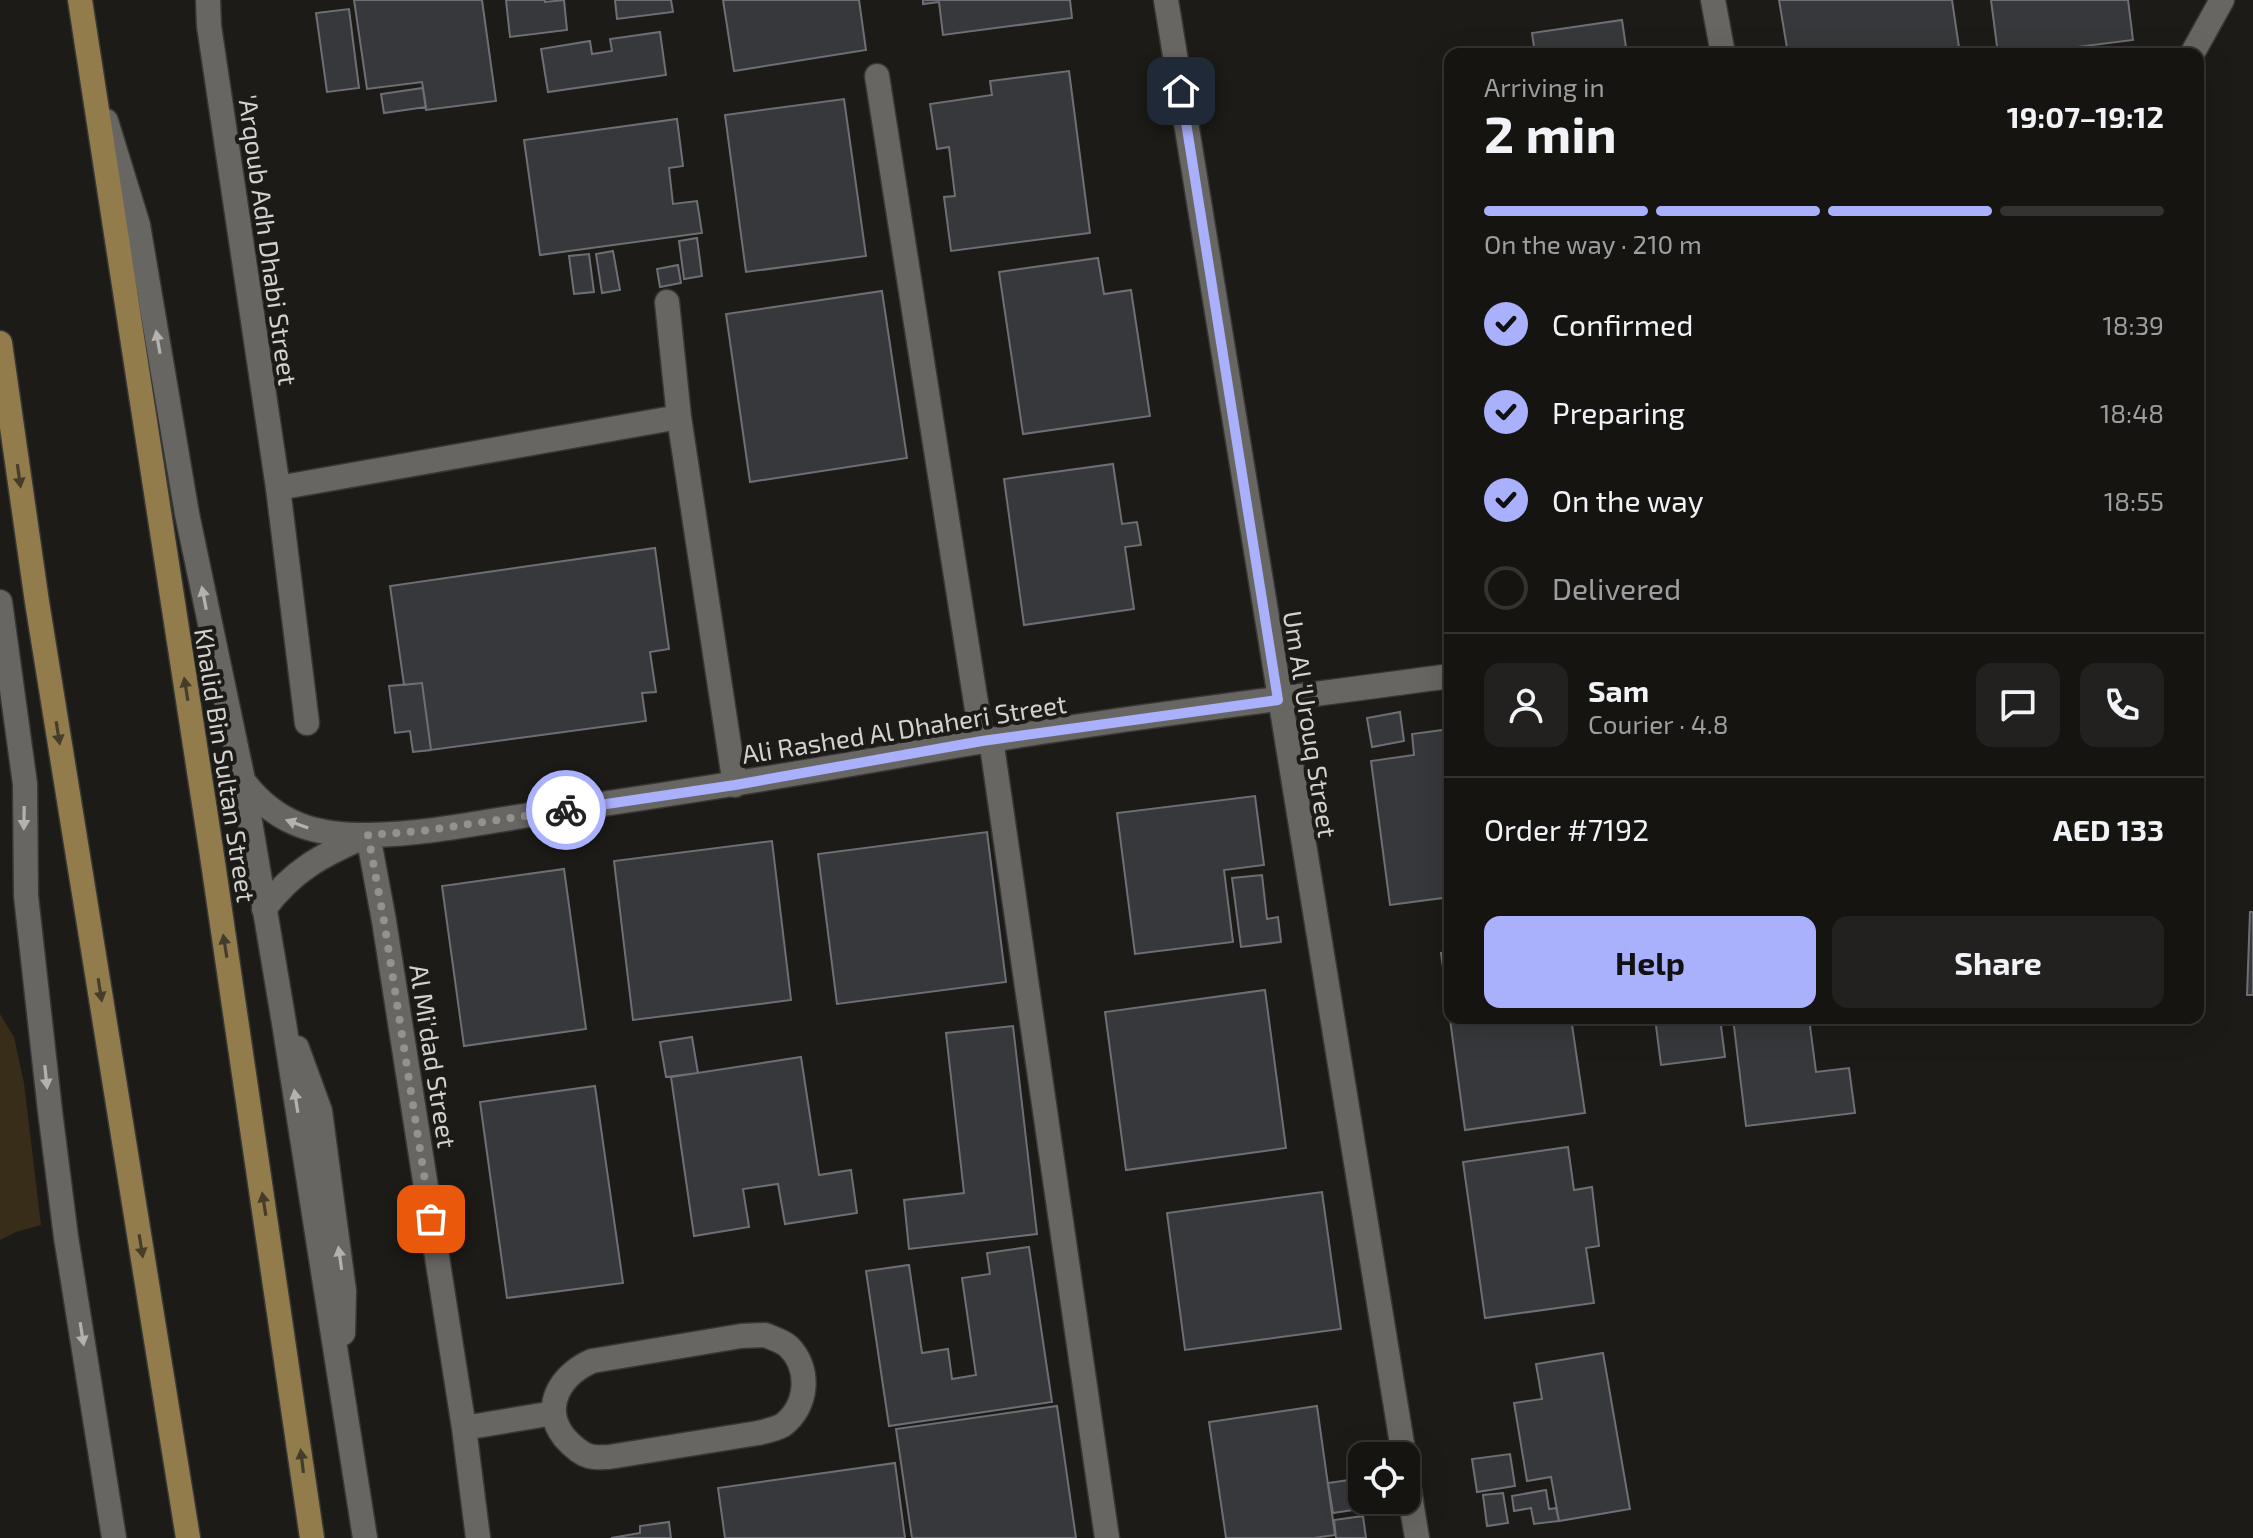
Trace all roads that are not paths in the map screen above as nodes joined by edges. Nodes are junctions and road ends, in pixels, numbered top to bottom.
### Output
1 (80, 0) edge
2 (208, 0) edge
3 (1166, 0) edge
4 (1713, 0) edge
5 (2222, 0) edge
6 (1722, 48) edge
7 (2195, 48) edge
8 (877, 76) dead end
9 (94, 81) junction
10 (667, 302) dead end
11 (0, 343) edge
12 (679, 417) junction
13 (278, 488) junction
14 (0, 602) edge
15 (1444, 677) edge
16 (1278, 700) junction
17 (307, 723) dead end
18 (986, 740) junction
19 (243, 780) junction
20 (735, 785) junction
21 (368, 835) junction
22 (264, 909) junction
23 (554, 1413) junction
24 (464, 1428) junction
25 (1402, 1442) edge
26 (1413, 1514) edge
27 (114, 1538) edge
28 (188, 1538) edge
29 (312, 1538) edge
30 (365, 1538) edge
31 (478, 1538) edge
32 (1107, 1538) edge
33 (1417, 1538) edge

1 - 9 main road, Khalid Bin Sultan Street
2 - 13 street, 'Arqoub Adh Dhabi Street
3 - 16 street, Um Al 'Urouq Street
4 - 6 street
5 - 7 street
8 - 18 street
19 -> 9 street
29 -> 9 main road, Khalid Bin Sultan Street
10 - 12 street
11 -> 28 main road
12 - 13 street
12 - 20 street
13 - 17 street, 'Arqoub Adh Dhabi Street
14 -> 27 street
15 - 16 street, Ali Rashed Al Dhaheri Street
16 - 18 street, Ali Rashed Al Dhaheri Street
16 - 25 street, Um Al 'Urouq Street
18 - 20 street, Ali Rashed Al Dhaheri Street
18 - 32 street
21 -> 19 street
19 - 22 street
20 - 21 street, Ali Rashed Al Dhaheri Street
21 - 22 street
21 - 24 street, Al Mi'dad Street
30 -> 22 street
23 - 23 street
23 - 24 street
24 - 31 street, Al Mi'dad Street
26 - 33 street

